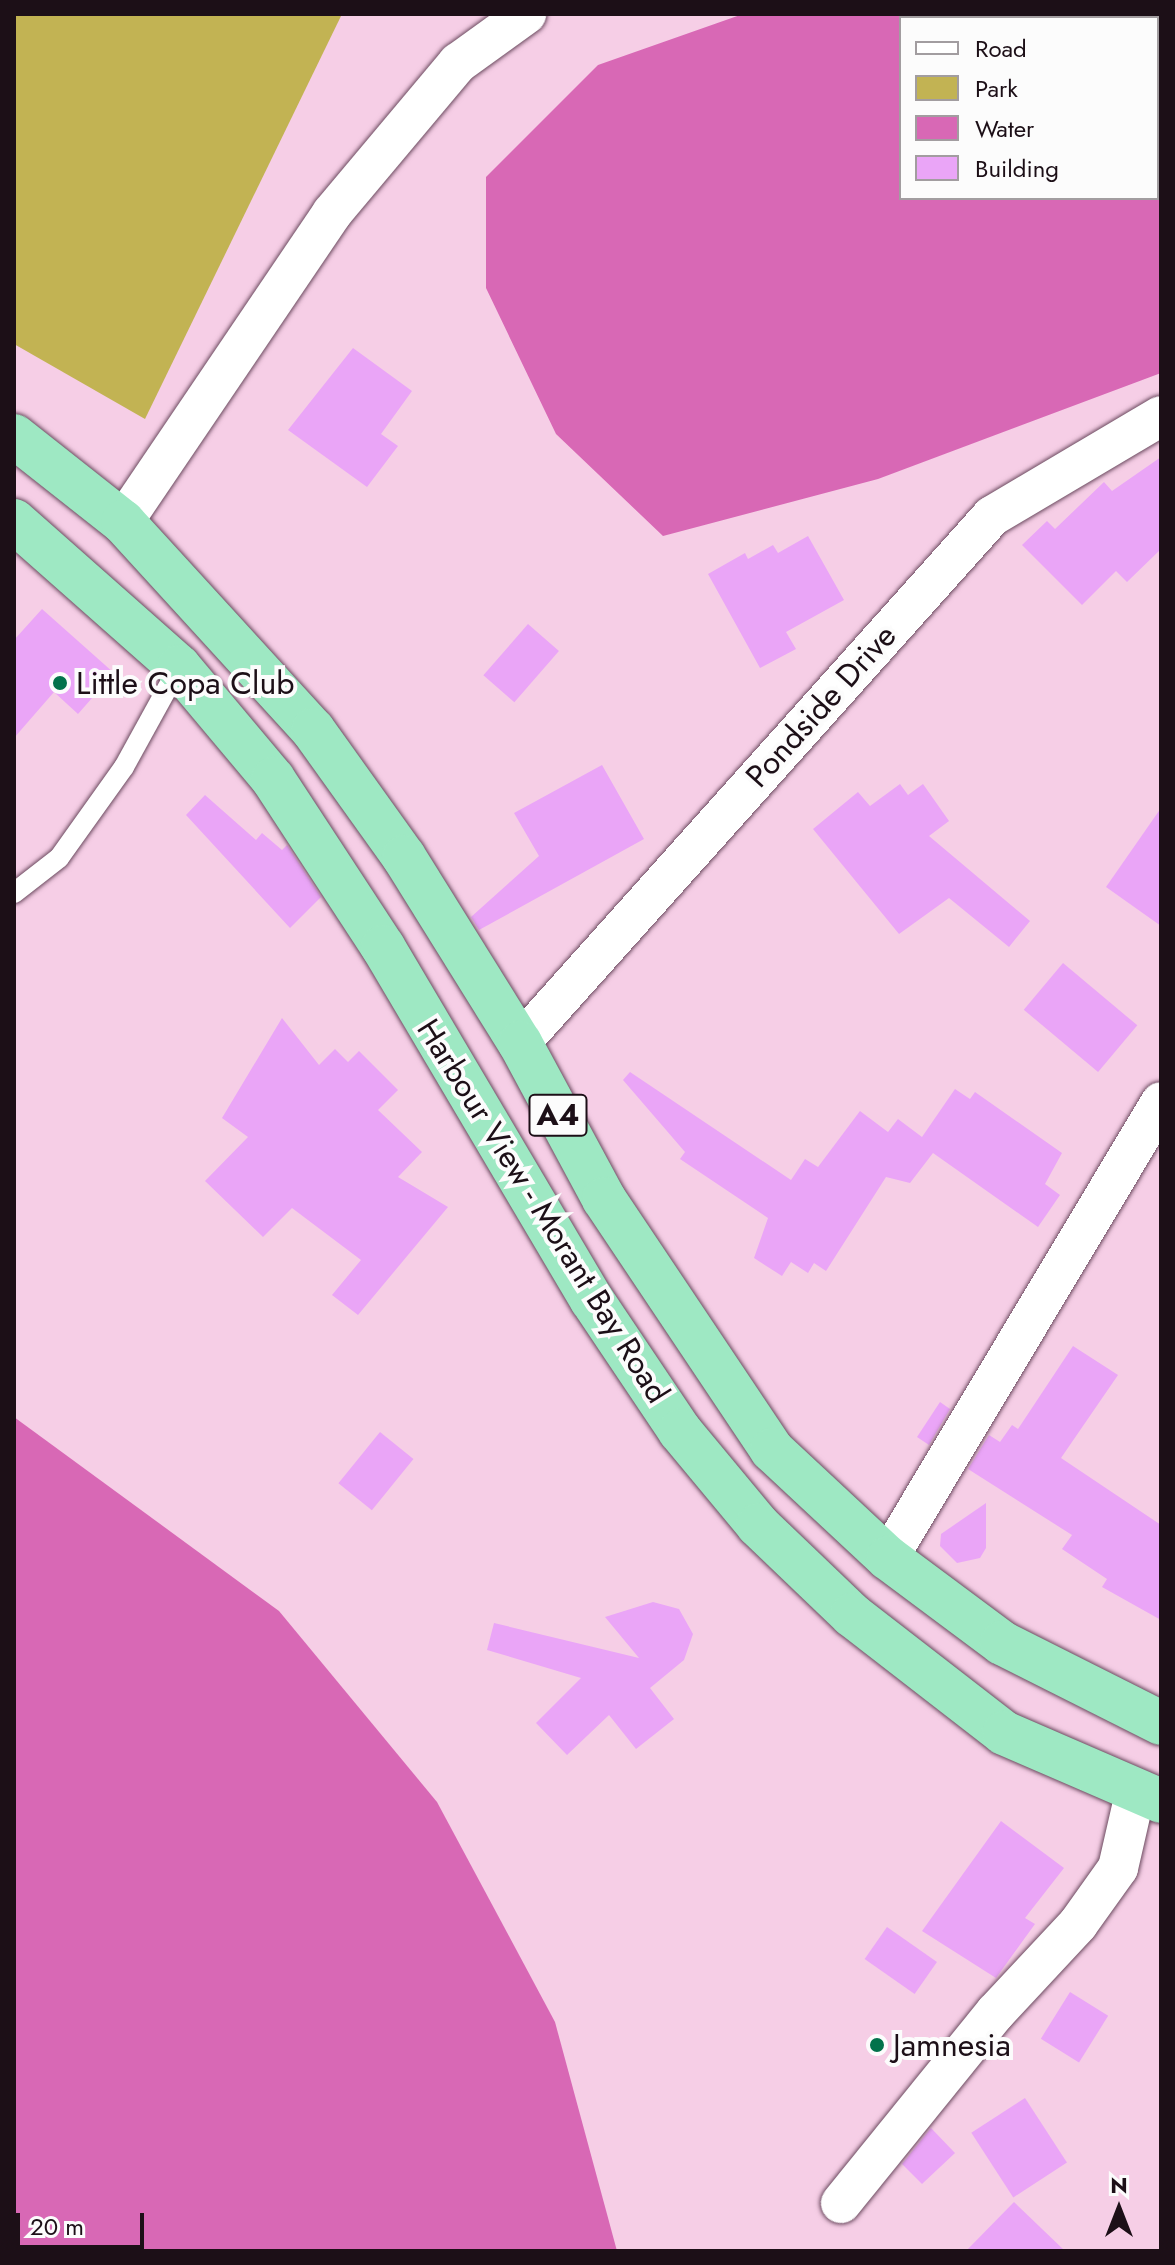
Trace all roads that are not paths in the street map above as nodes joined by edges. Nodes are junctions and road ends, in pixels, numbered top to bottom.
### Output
1 (526, 14) edge
2 (1161, 416) edge
3 (14, 436) edge
4 (14, 521) edge
5 (123, 522) junction
6 (179, 667) junction
7 (14, 893) edge
8 (520, 1043) junction
9 (1161, 1102) edge
10 (888, 1558) junction
11 (1161, 1723) edge
12 (1148, 1798) edge
13 (841, 2203) dead end

1 - 5 street
2 - 8 street, Pondside Drive
3 - 5 highway, Harbour View - Morant Bay Road / A4
4 - 6 highway, Harbour View - Morant Bay Road / A4
5 - 8 highway, Harbour View - Morant Bay Road / A4
6 - 7 lane
6 - 12 highway, Harbour View - Morant Bay Road / A4
8 - 10 highway, Harbour View - Morant Bay Road / A4
9 - 10 street
10 - 11 highway, Harbour View - Morant Bay Road / A4
12 - 13 street

